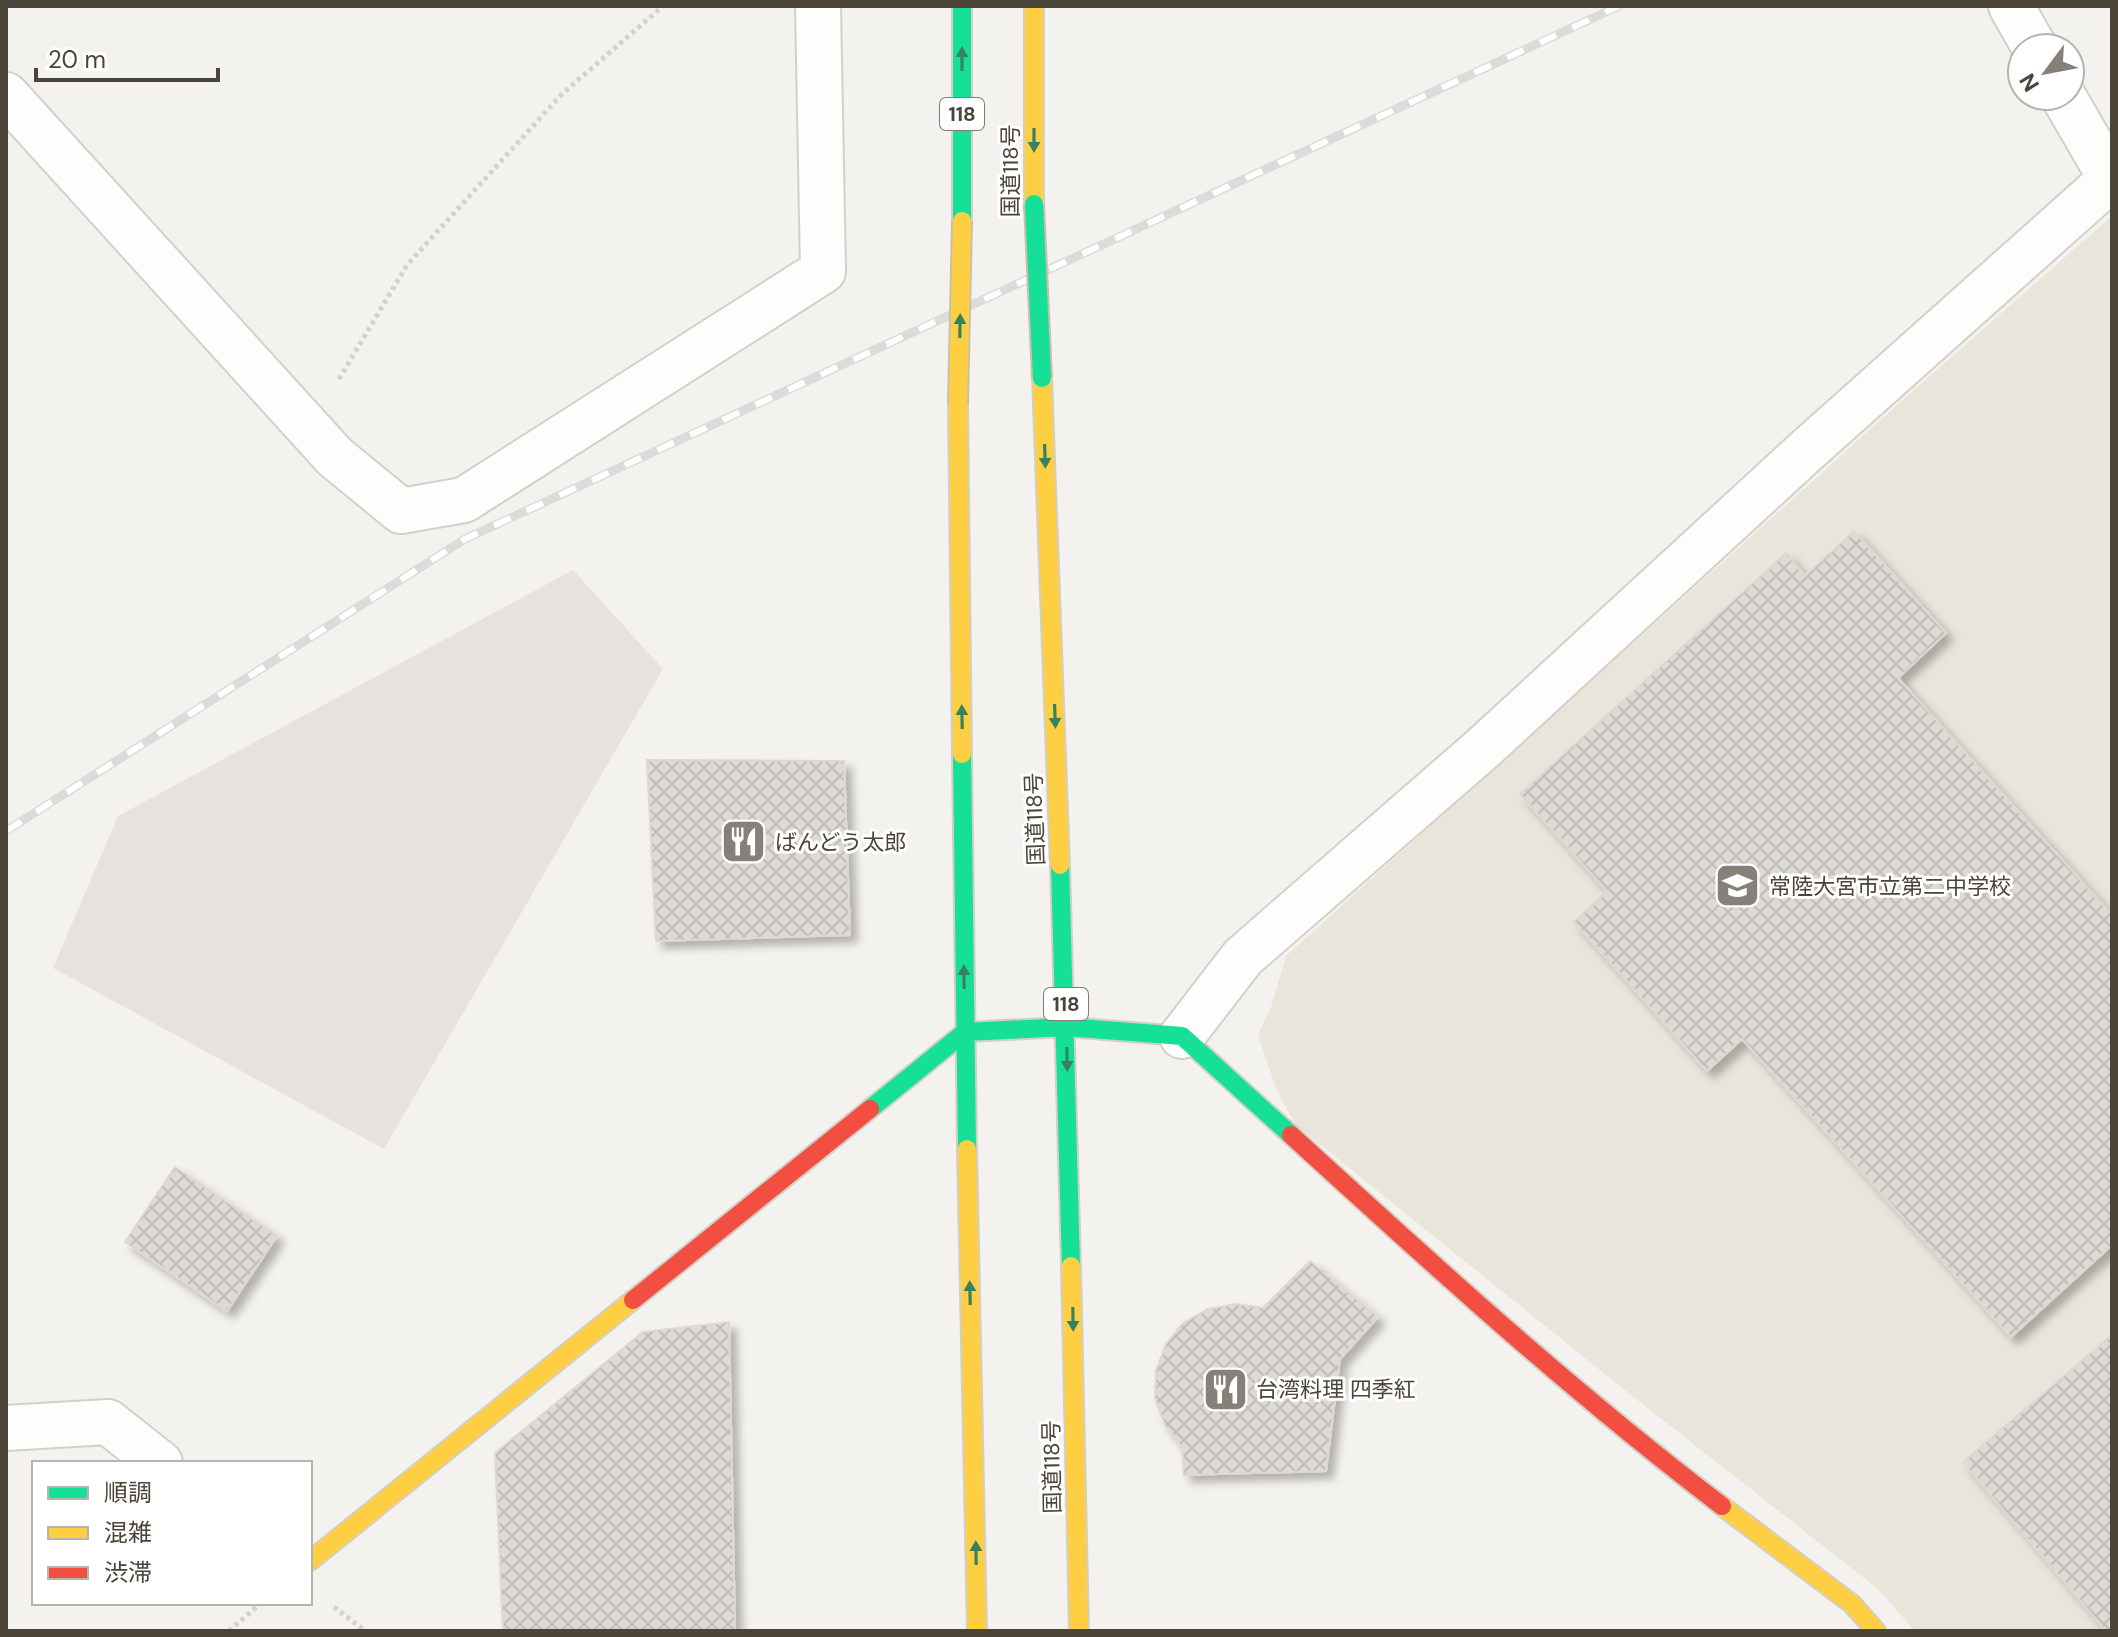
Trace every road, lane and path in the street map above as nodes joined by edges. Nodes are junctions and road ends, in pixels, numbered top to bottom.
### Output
1 (663, 6) edge
2 (818, 6) edge
3 (962, 6) edge
4 (1034, 6) edge
5 (2011, 6) edge
6 (2026, 32) edge
7 (6, 95) edge
8 (2073, 112) edge
9 (2112, 178) edge
10 (310, 428) junction
11 (1066, 1027) junction
12 (965, 1032) junction
13 (1182, 1036) junction
14 (6, 1428) edge
15 (157, 1461) edge
16 (312, 1559) edge
17 (259, 1605) edge
18 (229, 1631) edge
19 (977, 1631) edge
20 (1079, 1631) edge
21 (1876, 1631) edge

1 - 10 path
2 - 10 street
12 -> 3 main road, 118, bridge
4 -> 11 main road, 国道118号 / 118, bridge
5 - 6 street
7 - 10 street
8 - 9 street
9 - 13 street
11 - 12 main road
11 - 13 main road
11 -> 20 main road, 国道118号 / 118
12 - 16 main road
19 -> 12 main road, 118
13 - 21 main road
14 - 15 street
17 - 18 path

